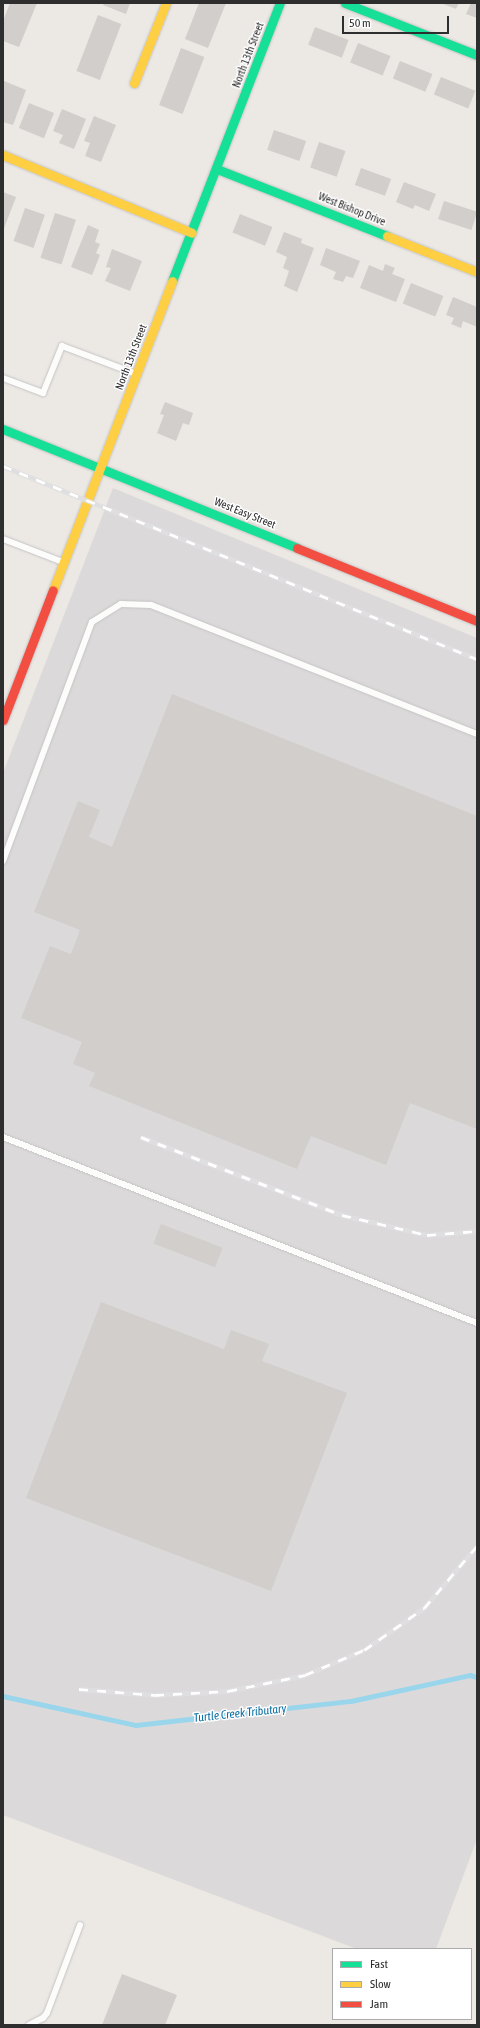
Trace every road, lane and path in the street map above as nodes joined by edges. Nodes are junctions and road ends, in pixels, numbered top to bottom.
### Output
1 (166, 3) edge
2 (280, 3) edge
3 (345, 3) edge
4 (477, 55) edge
5 (134, 82) dead end
6 (3, 155) edge
7 (217, 169) junction
8 (192, 233) junction
9 (477, 272) edge
10 (137, 375) junction
11 (3, 378) edge
12 (3, 429) edge
13 (100, 468) junction
14 (3, 539) edge
15 (63, 562) junction
16 (477, 621) edge
17 (3, 720) edge
18 (477, 734) edge
19 (3, 861) edge
20 (3, 1137) edge
21 (477, 1323) edge
22 (80, 1925) dead end
23 (29, 2025) edge

1 - 5 street
2 - 7 street, North 13th Street
3 - 4 street
6 - 8 street
7 - 8 street, North 13th Street
7 - 9 street, West Bishop Drive
8 - 10 street, North 13th Street
10 - 11 lane
10 - 13 street, North 13th Street
12 - 13 street, West Easy Street
13 - 15 street, North 13th Street
13 - 16 street, West Easy Street
14 - 15 lane
15 - 17 street, North 13th Street
18 - 19 lane
20 - 21 lane
22 - 23 lane

